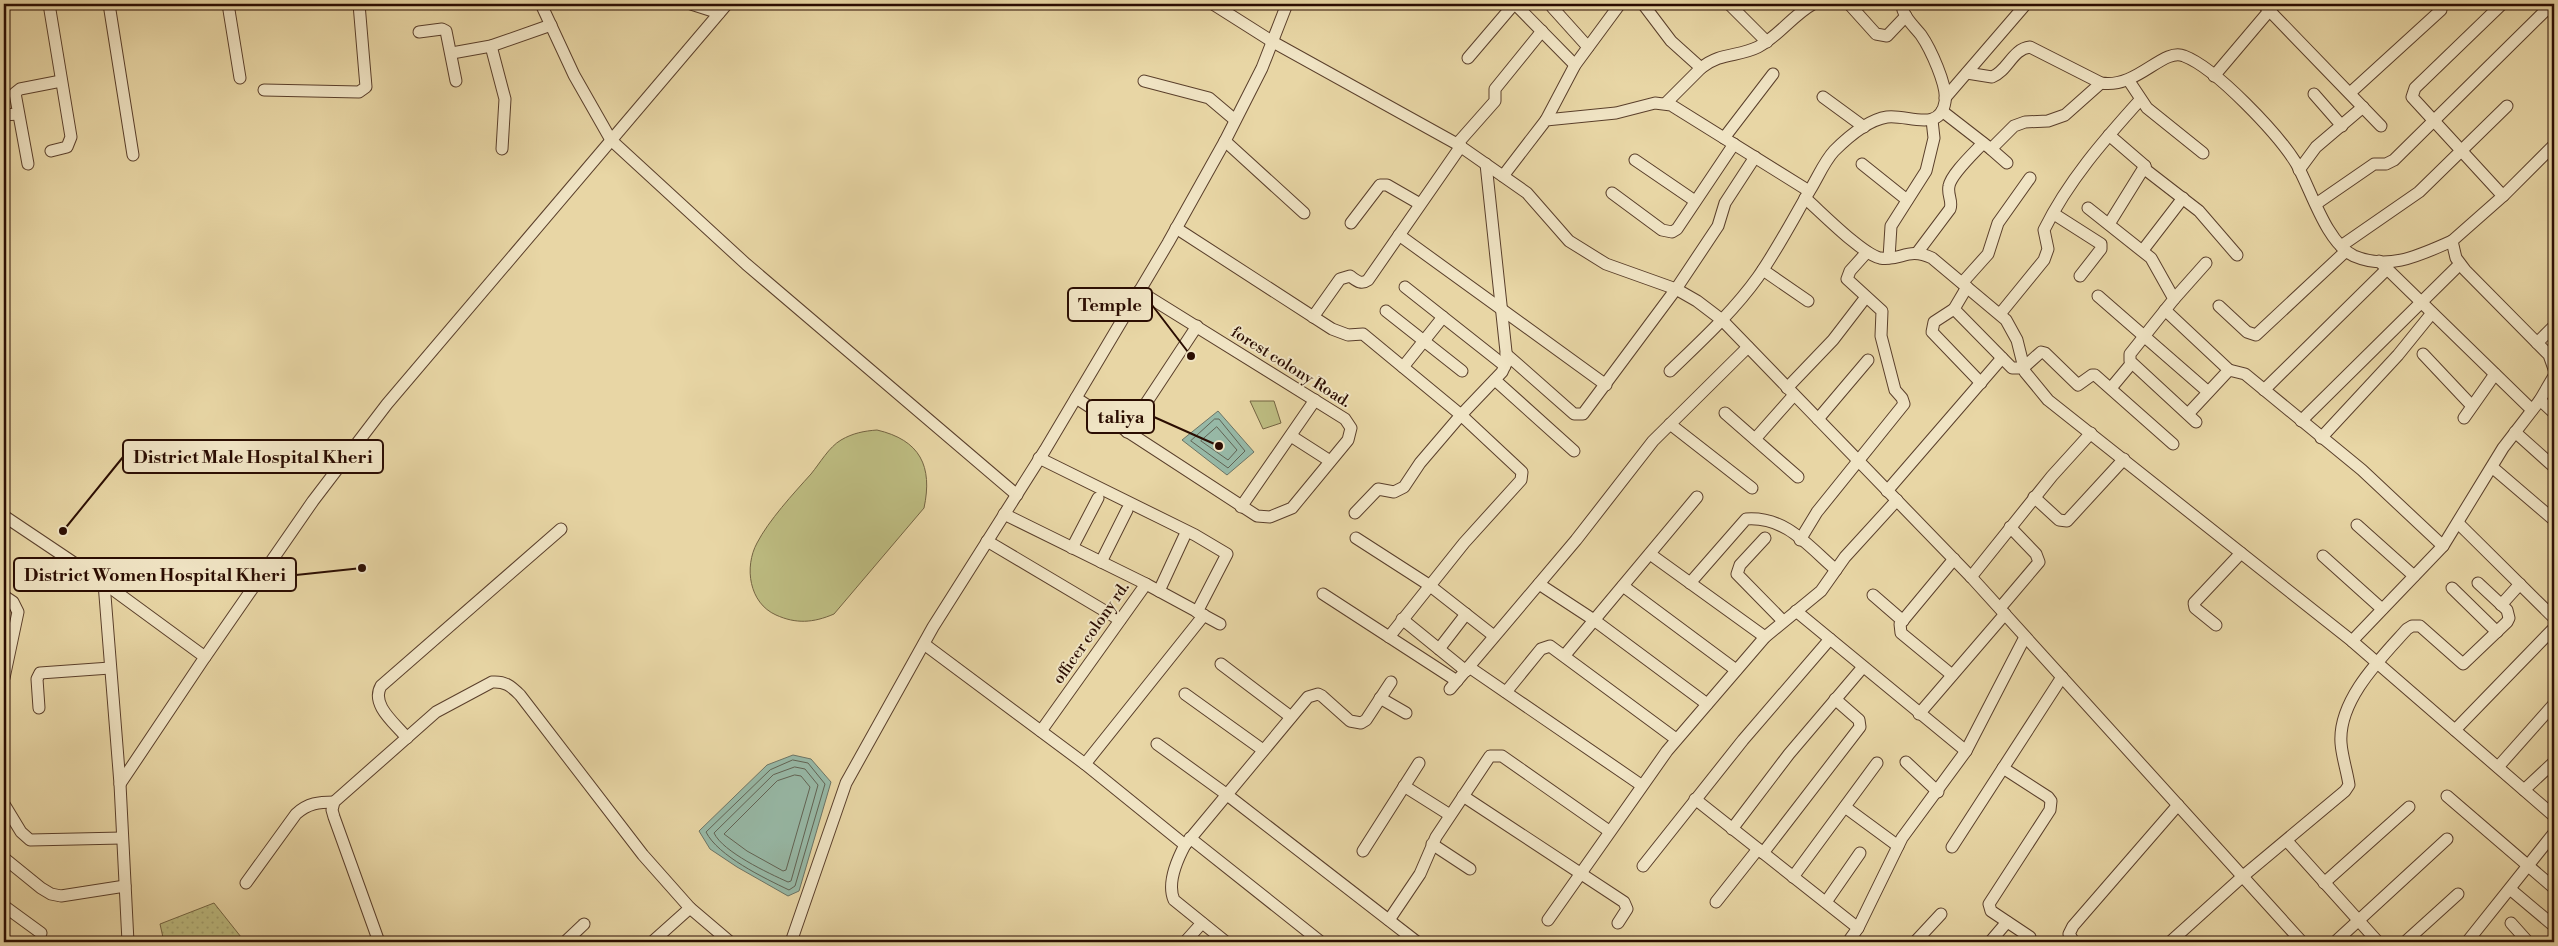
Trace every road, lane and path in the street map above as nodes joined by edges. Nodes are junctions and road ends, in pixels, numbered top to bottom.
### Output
1 (49, 4) edge
2 (109, 4) edge
3 (228, 4) edge
4 (359, 4) edge
5 (541, 4) edge
6 (691, 4) edge
7 (727, 4) edge
8 (1213, 4) edge
9 (1287, 4) edge
10 (1514, 4) edge
11 (1620, 4) edge
12 (1643, 4) edge
13 (1729, 4) edge
14 (1813, 4) edge
15 (1849, 4) edge
16 (1902, 4) edge
17 (2026, 4) edge
18 (2502, 4) edge
19 (2552, 4) edge
20 (2269, 6) edge
21 (1552, 7) dead end
22 (2441, 10) dead end
23 (719, 13) junction
24 (1906, 16) junction
25 (551, 25) junction
26 (1542, 31) junction
27 (419, 32) dead end
28 (1273, 42) junction
29 (1766, 42) junction
30 (491, 46) junction
31 (1588, 47) junction
32 (452, 53) junction
33 (1468, 58) dead end
34 (1575, 65) junction
35 (1701, 68) junction
36 (1967, 73) junction
37 (1773, 74) dead end
38 (2214, 76) junction
39 (240, 78) dead end
40 (62, 81) junction
41 (456, 81) dead end
42 (1144, 81) dead end
43 (2129, 81) junction
44 (2102, 83) junction
45 (264, 90) dead end
46 (2350, 93) junction
47 (2314, 94) dead end
48 (1823, 97) dead end
49 (1945, 98) junction
50 (2140, 100) junction
51 (1666, 103) junction
52 (2507, 106) dead end
53 (2363, 107) junction
54 (1942, 111) junction
55 (18, 114) junction
56 (4, 115) edge
57 (1236, 120) junction
58 (1546, 120) junction
59 (1932, 120) junction
60 (2433, 121) junction
61 (2342, 126) junction
62 (2381, 126) dead end
63 (1864, 127) junction
64 (2109, 135) junction
65 (611, 140) junction
66 (1225, 141) junction
67 (1729, 141) junction
68 (1459, 145) junction
69 (2554, 145) edge
70 (1987, 146) junction
71 (502, 149) dead end
72 (51, 150) dead end
73 (2461, 152) junction
74 (2203, 153) dead end
75 (132, 155) dead end
76 (1755, 157) junction
77 (1635, 160) dead end
78 (2007, 163) dead end
79 (28, 164) dead end
80 (1486, 164) junction
81 (1862, 164) dead end
82 (2145, 166) junction
83 (2299, 170) junction
84 (1503, 176) junction
85 (2030, 178) dead end
86 (1612, 193) dead end
87 (1807, 194) junction
88 (2503, 196) junction
89 (2183, 198) junction
90 (1907, 200) junction
91 (1695, 201) junction
92 (1420, 204) junction
93 (2316, 204) junction
94 (2088, 208) dead end
95 (1304, 213) dead end
96 (2054, 214) junction
97 (1351, 223) dead end
98 (2109, 224) junction
99 (1176, 228) junction
100 (1399, 235) junction
101 (2452, 240) junction
102 (2344, 249) junction
103 (2143, 250) junction
104 (1867, 252) junction
105 (1917, 253) junction
106 (2236, 255) dead end
107 (1889, 258) junction
108 (2206, 263) dead end
109 (2460, 264) junction
110 (2383, 265) junction
111 (1763, 270) junction
112 (2080, 276) dead end
113 (1964, 285) junction
114 (1405, 287) dead end
115 (1676, 289) junction
116 (1140, 290) junction
117 (2098, 296) dead end
118 (1866, 297) junction
119 (2174, 299) junction
120 (1808, 301) dead end
121 (2421, 302) junction
122 (2219, 306) dead end
123 (1502, 309) junction
124 (1954, 309) junction
125 (2165, 310) junction
126 (1386, 311) dead end
127 (2432, 313) junction
128 (2000, 314) junction
129 (1313, 317) junction
130 (1442, 317) junction
131 (1722, 320) junction
132 (1197, 326) junction
133 (2554, 326) edge
134 (2145, 336) junction
135 (1424, 341) junction
136 (2537, 343) junction
137 (1748, 347) junction
138 (1506, 354) junction
139 (2423, 354) dead end
140 (2002, 358) junction
141 (1868, 360) dead end
142 (2131, 364) junction
143 (1505, 366) junction
144 (1403, 367) junction
145 (2023, 368) junction
146 (2554, 369) edge
147 (2229, 370) junction
148 (1462, 372) dead end
149 (1670, 372) dead end
150 (2495, 374) junction
151 (2554, 376) edge
152 (1495, 380) junction
153 (1981, 383) junction
154 (1606, 385) junction
155 (2110, 388) junction
156 (2264, 390) junction
157 (1791, 391) junction
158 (2207, 391) junction
159 (1076, 398) junction
160 (1315, 400) junction
161 (2540, 400) junction
162 (2472, 406) junction
163 (2532, 410) junction
164 (1725, 413) dead end
165 (2554, 413) edge
166 (1461, 415) junction
167 (2464, 418) dead end
168 (1818, 419) junction
169 (2301, 421) junction
170 (1670, 424) junction
171 (1127, 432) junction
172 (2515, 432) junction
173 (2091, 433) junction
174 (1291, 436) junction
175 (2321, 438) junction
176 (1755, 439) junction
177 (2173, 444) dead end
178 (1574, 451) dead end
179 (1039, 458) junction
180 (2124, 459) junction
181 (1858, 460) junction
182 (1330, 462) junction
183 (2554, 466) edge
184 (2492, 467) junction
185 (1798, 477) dead end
186 (1752, 488) dead end
187 (1887, 490) junction
188 (1016, 495) junction
189 (1697, 497) dead end
190 (1098, 498) dead end
191 (2034, 498) junction
192 (1897, 500) junction
193 (1241, 507) junction
194 (1127, 510) dead end
195 (1355, 513) dead end
196 (1004, 514) junction
197 (4, 516) edge
198 (2554, 520) edge
199 (2458, 523) junction
200 (2356, 525) dead end
201 (2010, 527) junction
202 (561, 529) dead end
203 (1184, 537) dead end
204 (1356, 538) dead end
205 (1765, 538) dead end
206 (1800, 540) junction
207 (988, 541) junction
208 (2443, 546) junction
209 (1072, 548) junction
210 (2241, 553) junction
211 (1650, 554) junction
212 (2323, 556) dead end
213 (1954, 559) junction
214 (1101, 562) junction
215 (1836, 570) junction
216 (1971, 576) junction
217 (2414, 576) junction
218 (104, 583) junction
219 (1690, 583) junction
220 (2478, 583) dead end
221 (1146, 584) junction
222 (1539, 584) junction
223 (2520, 584) junction
224 (1429, 585) junction
225 (1623, 586) junction
226 (2452, 588) dead end
227 (1159, 591) junction
228 (1323, 594) dead end
229 (1873, 595) dead end
230 (4, 596) edge
231 (2501, 605) junction
232 (2382, 609) junction
233 (1796, 611) junction
234 (2002, 611) junction
235 (1200, 614) junction
236 (1466, 614) junction
237 (2554, 618) edge
238 (1402, 619) junction
239 (1120, 620) junction
240 (1594, 620) junction
241 (1783, 621) junction
242 (1903, 621) junction
243 (1220, 624) dead end
244 (2216, 625) dead end
245 (2554, 628) edge
246 (2497, 632) junction
247 (1389, 636) junction
248 (1494, 636) junction
249 (2025, 636) junction
250 (1765, 637) junction
251 (1830, 639) junction
252 (2352, 641) junction
253 (924, 644) junction
254 (1439, 649) junction
255 (1565, 655) junction
256 (205, 657) junction
257 (2377, 662) junction
258 (1221, 664) dead end
259 (1863, 667) junction
260 (110, 668) junction
261 (1467, 669) junction
262 (1736, 670) junction
263 (1952, 675) junction
264 (2062, 677) junction
265 (4, 678) edge
266 (1392, 682) dead end
267 (1506, 692) junction
268 (1185, 694) dead end
269 (1380, 698) junction
270 (1835, 699) junction
271 (1706, 704) junction
272 (2554, 704) edge
273 (39, 708) dead end
274 (1406, 713) dead end
275 (1919, 714) junction
276 (1291, 716) junction
277 (2455, 730) junction
278 (1041, 731) junction
279 (407, 738) junction
280 (1676, 739) junction
281 (1157, 744) dead end
282 (1263, 750) junction
283 (1966, 751) junction
284 (1906, 762) dead end
285 (2554, 762) edge
286 (1419, 763) dead end
287 (1085, 764) junction
288 (1878, 764) dead end
289 (2498, 767) junction
290 (2003, 768) junction
291 (120, 784) junction
292 (1641, 785) junction
293 (1404, 786) junction
294 (2524, 790) junction
295 (1938, 792) junction
296 (1226, 794) junction
297 (1463, 796) junction
298 (2446, 796) dead end
299 (1695, 799) junction
300 (334, 802) junction
301 (4, 804) edge
302 (2178, 805) junction
303 (1845, 807) junction
304 (2409, 807) dead end
305 (2553, 814) edge
306 (1450, 815) junction
307 (1732, 829) junction
308 (1609, 831) junction
309 (2554, 833) edge
310 (122, 838) junction
311 (2447, 839) dead end
312 (2287, 841) junction
313 (1187, 842) junction
314 (1432, 844) junction
315 (1898, 846) junction
316 (1952, 847) dead end
317 (1363, 851) dead end
318 (1760, 851) junction
319 (1860, 853) dead end
320 (4, 858) edge
321 (1643, 866) dead end
322 (2528, 866) junction
323 (1470, 869) dead end
324 (1580, 874) junction
325 (1793, 877) junction
326 (2242, 877) junction
327 (246, 883) dead end
328 (2324, 883) junction
329 (125, 886) junction
330 (2554, 888) edge
331 (2510, 889) junction
332 (2458, 894) dead end
333 (1716, 902) dead end
334 (1826, 902) junction
335 (4, 906) edge
336 (690, 908) junction
337 (1941, 914) dead end
338 (1389, 920) junction
339 (1548, 920) dead end
340 (2358, 921) junction
341 (1618, 922) dead end
342 (2007, 922) junction
343 (1202, 923) junction
344 (2511, 923) dead end
345 (584, 924) dead end
346 (2554, 926) edge
347 (1858, 928) junction
348 (41, 933) dead end
349 (2030, 937) dead end
350 (2295, 940) edge
351 (128, 942) edge
352 (379, 942) edge
353 (565, 942) edge
354 (652, 942) edge
355 (730, 942) edge
356 (792, 942) edge
357 (1185, 942) edge
358 (1226, 942) edge
359 (1321, 942) edge
360 (1417, 942) edge
361 (1850, 942) edge
362 (1915, 942) edge
363 (1990, 942) edge
364 (2074, 942) edge
365 (2170, 942) edge
366 (2335, 942) edge
367 (2378, 942) edge
368 (2405, 942) edge
369 (2467, 942) edge
370 (2528, 942) edge

1 - 40 street
2 - 75 street
3 - 39 street
4 - 45 street
5 - 25 street
6 - 23 street
7 - 23 street
8 - 28 street
9 - 28 street
10 - 26 street
10 - 33 street
11 - 31 street
12 - 35 street
13 - 29 street
14 - 29 street
15 - 24 street
16 - 24 street
17 - 36 street
18 - 60 street
19 - 60 street
20 - 38 street
20 - 46 street
21 - 31 street
22 - 46 street
23 - 65 street
24 - 49 street
25 - 30 street
25 - 65 street
26 - 34 street
26 - 68 street
27 - 32 street
28 - 57 street
28 - 68 street
29 - 35 street
30 - 32 street
30 - 71 street
31 - 34 street
32 - 41 street
34 - 58 street
35 - 51 street
36 - 44 street
36 - 49 street
37 - 67 street
38 - 43 street
38 - 83 street
40 - 55 street
40 - 72 street
42 - 57 street
43 - 44 street
43 - 50 street
44 - 70 street
46 - 53 street
47 - 61 street
48 - 63 street
49 - 54 street
50 - 64 street
50 - 74 street
51 - 58 street
51 - 67 street
52 - 73 street
53 - 61 street
53 - 62 street
54 - 59 street
54 - 70 street
55 - 56 street
55 - 79 street
57 - 66 street
58 - 84 street
59 - 63 street
59 - 90 street
60 - 73 street
60 - 93 street
61 - 83 street
63 - 87 street
64 - 82 street
64 - 96 street
65 - 188 street
65 - 256 street
66 - 95 street
66 - 99 street
67 - 76 street
67 - 91 street
68 - 80 street
68 - 92 street
69 - 88 street
70 - 78 street
70 - 105 street
73 - 88 street
73 - 102 street
76 - 87 street
76 - 115 street
77 - 91 street
80 - 84 street
80 - 123 street
81 - 90 street
82 - 89 street
82 - 98 street
83 - 93 street
84 - 115 street
85 - 113 street
86 - 91 street
87 - 104 street
87 - 111 street
88 - 101 street
89 - 103 street
89 - 106 street
90 - 107 street
92 - 97 street
92 - 100 street
93 - 102 street
94 - 98 street
96 - 112 street
96 - 128 street
98 - 103 street
99 - 116 street
99 - 129 street
100 - 123 street
100 - 129 street
101 - 109 street
101 - 110 street
102 - 110 street
102 - 122 street
103 - 119 street
104 - 107 street
104 - 118 street
105 - 107 street
105 - 113 street
108 - 119 street
109 - 121 street
109 - 136 street
110 - 121 street
110 - 156 street
111 - 120 street
111 - 131 street
113 - 124 street
113 - 128 street
114 - 130 street
115 - 131 street
115 - 154 street
116 - 132 street, forest colony Road.
116 - 159 street
117 - 134 street
118 - 157 street
118 - 181 street
119 - 125 street
121 - 127 street
121 - 169 street
123 - 138 street
123 - 154 street
124 - 140 street
124 - 153 street
125 - 134 street
125 - 147 street
126 - 135 street
127 - 150 street
127 - 175 street
128 - 145 street
129 - 144 street
130 - 135 street
130 - 143 street
131 - 137 street
131 - 149 street
132 - 160 street, forest colony Road.
132 - 171 street
133 - 136 street
134 - 142 street
134 - 158 street
135 - 144 street
135 - 148 street
136 - 146 street
137 - 157 street
137 - 170 street
138 - 143 street
138 - 154 street
139 - 162 street
140 - 145 street
140 - 153 street
141 - 168 street
142 - 155 street
142 - 158 street
143 - 152 street
144 - 166 street
145 - 155 street
145 - 173 street
147 - 156 street
147 - 158 street
150 - 162 street
150 - 163 street
151 - 161 street
152 - 166 street
152 - 178 street
153 - 187 street
155 - 177 street
156 - 169 street
157 - 168 street
157 - 176 street
159 - 171 street, forest colony Road.
159 - 179 street
160 - 174 street
160 - 182 street, forest colony Road.
161 - 163 street
161 - 165 street
162 - 167 street
163 - 172 street
164 - 176 street
166 - 195 street
166 - 224 street
168 - 181 street
169 - 175 street
170 - 186 street
170 - 222 street
171 - 193 street, forest colony Road.
172 - 183 street
172 - 184 street
173 - 180 street
173 - 191 street
174 - 182 street
174 - 193 street
175 - 208 street
176 - 185 street
179 - 188 street
179 - 235 street
180 - 191 street
180 - 210 street
181 - 187 street
181 - 206 street
182 - 193 street, forest colony Road.
184 - 198 street
184 - 199 street
187 - 192 street
188 - 196 street
189 - 211 street
190 - 209 street
191 - 201 street
192 - 213 street
192 - 215 street
194 - 214 street
196 - 207 street
196 - 209 street, officer colony rd.
197 - 218 street
199 - 208 street
199 - 223 street
200 - 217 street
201 - 216 street
201 - 234 street
202 - 279 street
203 - 227 street
204 - 224 street
205 - 241 street
206 - 215 street
206 - 219 street
207 - 239 street
207 - 253 street
208 - 217 street
209 - 214 street, officer colony rd.
210 - 244 street
210 - 252 street
211 - 219 street
211 - 225 street
212 - 232 street
213 - 216 street
213 - 242 street
214 - 221 street, officer colony rd.
215 - 233 street
216 - 234 street
217 - 232 street
218 - 256 street
218 - 260 street
219 - 250 street
220 - 231 street
221 - 227 street
221 - 239 street, officer colony rd.
222 - 240 street
222 - 248 street
223 - 231 street
223 - 237 street
224 - 236 street
224 - 238 street
225 - 240 street
225 - 262 street
226 - 246 street
227 - 235 street
228 - 247 street
229 - 242 street
230 - 265 street
231 - 246 street
232 - 252 street
233 - 241 street
233 - 251 street
234 - 249 street
234 - 263 street
235 - 243 street
235 - 287 street
236 - 248 street
236 - 254 street
238 - 247 street
238 - 254 street
239 - 278 street, officer colony rd.
240 - 255 street
240 - 271 street
241 - 250 street
242 - 263 street
245 - 277 street
246 - 257 street
247 - 261 street
248 - 261 street
249 - 264 street
249 - 283 street
250 - 262 street
251 - 259 street
251 - 299 street
252 - 257 street
253 - 278 street
253 - 356 street
254 - 261 street
255 - 267 street
255 - 280 street
256 - 291 street
257 - 277 street
257 - 312 street
258 - 276 street
259 - 270 street
259 - 275 street
260 - 273 street
260 - 291 street
261 - 267 street
262 - 271 street
263 - 275 street
264 - 290 street
264 - 302 street
266 - 269 street
267 - 292 street
268 - 282 street
269 - 274 street
269 - 276 street
270 - 307 street
270 - 318 street
271 - 280 street
272 - 289 street
275 - 283 street
276 - 282 street
277 - 289 street
278 - 287 street
279 - 300 street
279 - 336 street
280 - 292 street
281 - 296 street
282 - 296 street
283 - 295 street
284 - 295 street
285 - 294 street
286 - 293 street
287 - 313 street
288 - 303 street
289 - 294 street
290 - 316 street
290 - 342 street
291 - 310 street
292 - 308 street
293 - 306 street
293 - 317 street
294 - 305 street
295 - 315 street
296 - 313 street
296 - 338 street
297 - 306 street
297 - 308 street
297 - 324 street
298 - 322 street
299 - 307 street
299 - 321 street
300 - 327 street
300 - 352 street
301 - 310 street
302 - 326 street
302 - 364 street
303 - 315 street
303 - 325 street
304 - 328 street
306 - 314 street
307 - 318 street
308 - 324 street
309 - 322 street
310 - 329 street
311 - 340 street
312 - 326 street
312 - 328 street
313 - 343 street
313 - 359 street
314 - 323 street
314 - 338 street
315 - 347 street
318 - 325 street
318 - 333 street
319 - 334 street
320 - 329 street
322 - 330 street
322 - 331 street
324 - 339 street
324 - 341 street
325 - 334 street
326 - 350 street
326 - 365 street
328 - 340 street
329 - 351 street
331 - 346 street
331 - 369 street
332 - 368 street
334 - 347 street
335 - 348 street
336 - 354 street
336 - 355 street
337 - 362 street
338 - 360 street
340 - 366 street
340 - 367 street
342 - 349 street
342 - 363 street
343 - 357 street
343 - 358 street
344 - 370 street
345 - 353 street
347 - 361 street

